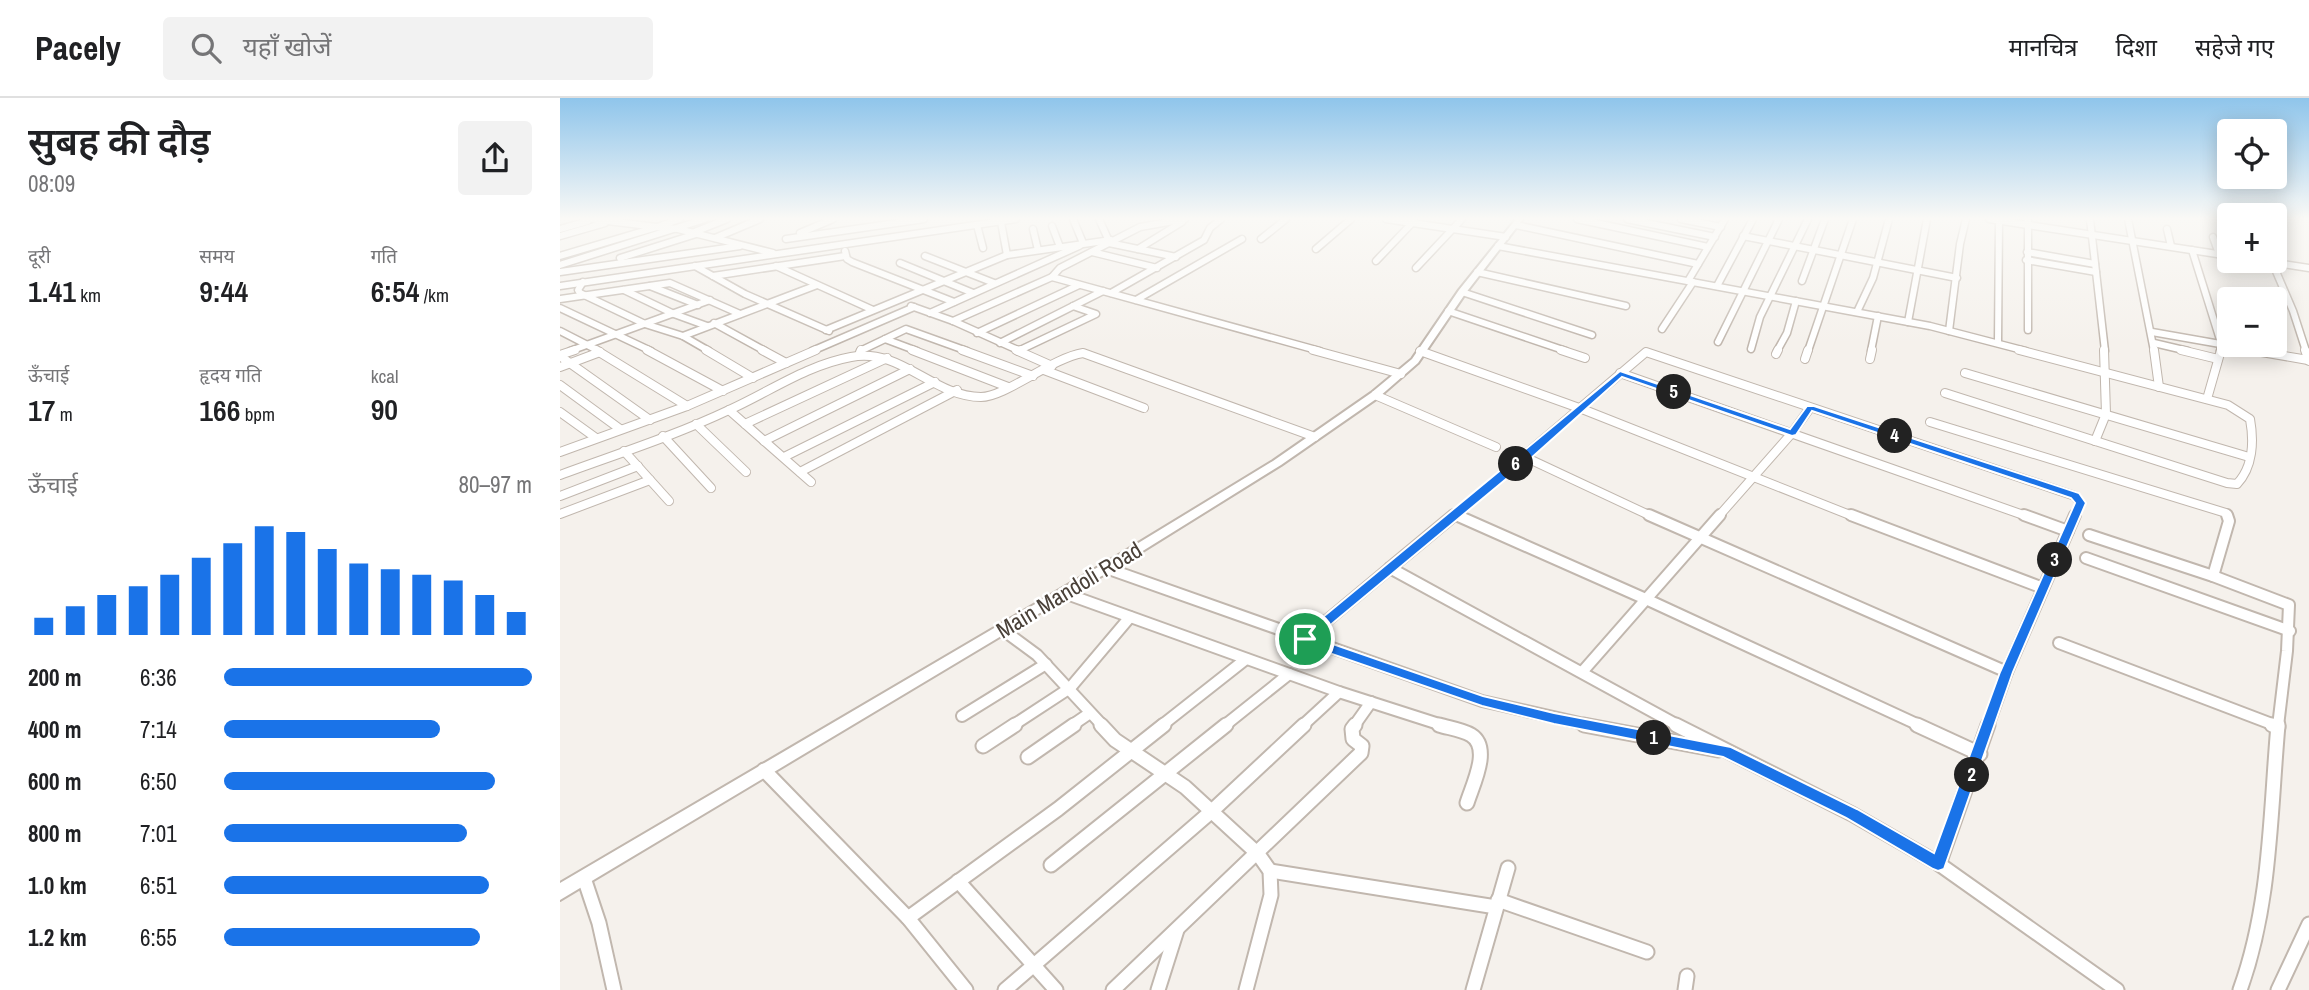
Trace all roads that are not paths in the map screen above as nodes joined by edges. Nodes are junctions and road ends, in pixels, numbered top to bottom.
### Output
1 (603, 261) edge
2 (614, 261) edge
3 (636, 261) edge
4 (728, 261) edge
5 (816, 261) edge
6 (850, 261) edge
7 (936, 261) edge
8 (994, 261) edge
9 (1045, 261) edge
10 (1073, 261) edge
11 (1129, 261) edge
12 (1170, 261) edge
13 (1204, 261) edge
14 (1423, 261) edge
15 (1486, 261) edge
16 (1594, 261) edge
17 (1684, 261) edge
18 (1700, 261) edge
19 (1730, 261) edge
20 (1759, 261) edge
21 (1789, 261) edge
22 (1811, 261) edge
23 (1839, 261) edge
24 (1865, 261) edge
25 (1920, 261) edge
26 (1959, 261) edge
27 (2001, 261) edge
28 (2026, 261) edge
29 (2053, 261) edge
30 (2095, 261) edge
31 (2137, 261) edge
32 (2195, 261) edge
33 (900, 263) dead end
34 (1878, 263) junction
35 (1698, 264) junction
36 (2287, 264) edge
37 (695, 265) junction
38 (593, 267) junction
39 (776, 267) junction
40 (1157, 268) junction
41 (1416, 268) dead end
42 (2096, 268) junction
43 (2309, 268) edge
44 (1918, 271) junction
45 (560, 272) edge
46 (1477, 272) junction
47 (964, 273) junction
48 (2277, 273) edge
49 (713, 276) junction
50 (1052, 277) junction
51 (1957, 278) junction
52 (1690, 281) junction
53 (1802, 281) dead end
54 (583, 282) junction
55 (943, 282) junction
56 (995, 284) junction
57 (649, 285) junction
58 (817, 285) junction
59 (1079, 285) junction
60 (560, 286) edge
61 (1717, 286) junction
62 (624, 289) junction
63 (922, 290) junction
64 (1744, 291) junction
65 (1107, 292) junction
66 (1462, 292) junction
67 (973, 293) junction
68 (583, 295) junction
69 (1771, 296) junction
70 (560, 299) edge
71 (710, 300) junction
72 (895, 300) junction
73 (1136, 300) junction
74 (1796, 301) junction
75 (954, 302) junction
76 (768, 304) junction
77 (698, 305) junction
78 (1073, 306) junction
79 (1626, 306) dead end
80 (1824, 306) junction
81 (914, 307) junction
82 (560, 308) edge
83 (873, 310) junction
84 (1448, 311) junction
85 (1857, 312) junction
86 (930, 313) junction
87 (674, 314) junction
88 (740, 314) junction
89 (1878, 316) junction
90 (953, 321) junction
91 (1908, 322) junction
92 (645, 324) junction
93 (711, 325) junction
94 (1662, 329) dead end
95 (826, 330) junction
96 (2028, 330) dead end
97 (2217, 330) edge
98 (560, 331) edge
99 (1949, 331) junction
100 (2152, 332) junction
101 (977, 333) junction
102 (614, 335) junction
103 (1592, 335) dead end
104 (682, 336) junction
105 (844, 338) junction
106 (885, 339) junction
107 (1718, 342) dead end
108 (1000, 343) junction
109 (1998, 343) junction
110 (2154, 343) junction
111 (585, 345) junction
112 (2217, 345) edge
113 (1751, 349) dead end
114 (1018, 351) junction
115 (1420, 351) junction
116 (600, 352) junction
117 (1776, 354) dead end
118 (859, 355) junction
119 (560, 356) edge
120 (2285, 357) edge
121 (887, 358) junction
122 (1584, 358) dead end
123 (1805, 359) dead end
124 (1870, 359) dead end
125 (2218, 359) joint
126 (2308, 361) edge
127 (570, 363) junction
128 (786, 363) junction
129 (560, 367) edge
130 (1048, 368) junction
131 (910, 369) junction
132 (1620, 373) junction
133 (1965, 373) dead end
134 (2107, 373) junction
135 (1402, 374) junction
136 (1032, 376) junction
137 (753, 378) junction
138 (935, 382) junction
139 (560, 385) edge
140 (1008, 387) junction
141 (2159, 387) junction
142 (957, 390) junction
143 (723, 391) junction
144 (1945, 393) dead end
145 (1375, 396) junction
146 (2207, 399) junction
147 (687, 406) junction
148 (1144, 408) dead end
149 (1810, 408) junction
150 (1582, 409) junction
151 (729, 410) junction
152 (560, 412) edge
153 (2106, 414) junction
154 (650, 419) junction
155 (1930, 422) dead end
156 (696, 424) junction
157 (745, 424) junction
158 (620, 429) junction
159 (1792, 433) junction
160 (663, 436) junction
161 (1315, 437) junction
162 (596, 438) junction
163 (764, 440) junction
164 (2095, 441) junction
165 (1496, 447) dead end
166 (624, 451) junction
167 (560, 452) edge
168 (784, 457) junction
169 (1525, 457) junction
170 (2249, 457) junction
171 (638, 467) junction
172 (746, 472) dead end
173 (800, 472) junction
174 (560, 475) edge
175 (1752, 478) junction
176 (650, 480) junction
177 (811, 482) dead end
178 (711, 488) dead end
179 (560, 496) edge
180 (670, 501) dead end
181 (560, 514) edge
182 (1454, 514) junction
183 (2068, 531) junction
184 (2089, 535) dead end
185 (1699, 539) junction
186 (2086, 558) dead end
187 (1106, 568) junction
188 (1390, 568) junction
189 (2213, 576) junction
190 (2043, 588) junction
191 (1064, 593) junction
192 (1648, 600) junction
193 (1130, 617) junction
194 (1003, 630) junction
195 (2290, 631) junction
196 (1305, 639) junction
197 (2059, 643) dead end
198 (1246, 659) junction
199 (1046, 664) junction
200 (1583, 671) junction
201 (2007, 672) junction
202 (1289, 674) junction
203 (1070, 688) junction
204 (1339, 692) junction
205 (1371, 702) junction
206 (1090, 713) junction
207 (962, 716) dead end
208 (2278, 727) junction
209 (983, 746) dead end
210 (1133, 751) junction
211 (1726, 752) junction
212 (1980, 754) junction
213 (1028, 757) dead end
214 (764, 770) junction
215 (1166, 774) junction
216 (1467, 803) dead end
217 (1213, 810) junction
218 (1258, 854) junction
219 (1938, 864) junction
220 (1051, 865) dead end
221 (1507, 868) dead end
222 (1270, 871) junction
223 (584, 878) junction
224 (958, 881) junction
225 (560, 892) edge
226 (1497, 903) junction
227 (908, 918) junction
228 (2309, 924) edge
229 (1177, 930) junction
230 (1647, 952) dead end
231 (1034, 965) junction
232 (614, 990) edge
233 (965, 990) edge
234 (1005, 990) edge
235 (1056, 990) edge
236 (1113, 990) edge
237 (1158, 990) edge
238 (1246, 990) edge
239 (1473, 990) edge
240 (2117, 990) edge
241 (2240, 990) edge
242 (2278, 990) edge

1 - 45 street
2 - 38 street
3 - 38 street
4 - 37 street
5 - 39 street
6 - 63 street
7 - 47 street
8 - 47 street
9 - 56 street
10 - 50 street
11 - 40 street
12 - 40 street
13 - 73 street
14 - 41 street
15 - 46 street, Main Mandoli Road
16 - 52 street
17 - 35 street
18 - 35 street
19 - 61 street
20 - 64 street
21 - 69 street
22 - 53 street
23 - 80 street
24 - 34 street
25 - 44 street
26 - 51 street
27 - 109 street
28 - 96 street
29 - 42 street
30 - 42 street
31 - 100 street
32 - 97 street
33 - 55 street
34 - 44 street
34 - 85 street
35 - 52 street
36 - 43 street
37 - 49 street
37 - 54 street
38 - 45 street
39 - 49 street
39 - 58 street
40 - 65 street
42 - 134 street
44 - 51 street
44 - 91 street
46 - 66 street, Main Mandoli Road
46 - 79 street
47 - 55 street
47 - 56 street
48 - 126 street
49 - 76 street
50 - 59 street
50 - 90 street
51 - 99 street
52 - 61 street
52 - 94 street
54 - 60 street
54 - 68 street
55 - 63 street
55 - 67 street
56 - 67 street
57 - 62 street
57 - 71 street
57 - 77 street
58 - 76 street
58 - 83 street
59 - 65 street
59 - 101 street
61 - 64 street
62 - 68 street
62 - 87 street
63 - 72 street
63 - 75 street
64 - 69 street
64 - 107 street
65 - 73 street
65 - 78 street
66 - 84 street, Main Mandoli Road
66 - 103 street
67 - 75 street
68 - 70 street
68 - 92 street
69 - 74 street
69 - 113 street
71 - 77 street
71 - 88 street
72 - 81 street
72 - 83 street
73 - 135 street
74 - 80 street
74 - 117 street
75 - 86 street
76 - 88 street
76 - 95 street
77 - 87 street
78 - 108 street
78 - 114 street
80 - 85 street
80 - 123 street
81 - 86 street
81 - 105 street
82 - 102 street
83 - 95 street
84 - 115 street, Main Mandoli Road
84 - 122 street
85 - 89 street
86 - 90 street
87 - 92 street
87 - 93 street
88 - 93 street
89 - 91 street
89 - 124 street
90 - 101 street
91 - 99 street
92 - 102 street
92 - 104 street
93 - 104 street
93 - 128 street
95 - 105 street
98 - 111 street
99 - 109 street
100 - 110 street
100 - 112 street
101 - 108 street
102 - 111 street
102 - 143 street
104 - 137 street
105 - 128 street
106 - 118 street
106 - 136 street
106 - 140 street
108 - 114 street
109 - 134 street
110 - 125 street
110 - 141 street
111 - 116 street
111 - 119 street
114 - 130 street
115 - 135 street, Main Mandoli Road
115 - 150 street
116 - 127 street
116 - 147 street
118 - 121 street
118 - 151 street
119 - 127 street
120 - 126 street
121 - 131 street
121 - 157 street
125 - 146 street
127 - 129 street
127 - 154 street
128 - 137 street
130 - 136 street
130 - 148 street
130 - 161 street
131 - 138 street
131 - 163 street
132 - 149 street
132 - 150 street
132 - 159 street
133 - 153 street
134 - 141 street
134 - 153 street
135 - 145 street, Main Mandoli Road
136 - 140 street
137 - 143 street
138 - 142 street
138 - 168 street
139 - 158 street
140 - 142 street
141 - 146 street
142 - 173 street
143 - 147 street
144 - 164 street
145 - 161 street, Main Mandoli Road
145 - 165 street
146 - 170 street
147 - 154 street
149 - 159 street
149 - 183 street
150 - 169 street
150 - 175 street
151 - 156 street
151 - 157 street
152 - 162 street
153 - 164 street
153 - 170 street
154 - 158 street
155 - 189 street
156 - 160 street
156 - 172 street
157 - 163 street
158 - 162 street
159 - 175 street
159 - 183 street
160 - 166 street
160 - 178 street
161 - 187 street, Main Mandoli Road
162 - 167 street
163 - 168 street
164 - 170 street
166 - 171 street
166 - 174 street
168 - 173 street
169 - 182 street
169 - 185 street
171 - 176 street
171 - 179 street
173 - 177 street
175 - 185 street
175 - 190 street
176 - 180 street
176 - 181 street
182 - 188 street
182 - 192 street
183 - 190 street
184 - 189 street
185 - 192 street
185 - 201 street
186 - 195 street
187 - 191 street, Main Mandoli Road
187 - 196 street
188 - 196 street
188 - 200 street
189 - 195 street
190 - 201 street
191 - 193 street
191 - 194 street, Main Mandoli Road
192 - 200 street
192 - 212 street
193 - 198 street
193 - 203 street
194 - 199 street
194 - 214 street, Main Mandoli Road
195 - 208 street
196 - 211 street
197 - 208 street
198 - 202 street
198 - 210 street
199 - 203 street
199 - 207 street
200 - 211 street
201 - 212 street
202 - 204 street
202 - 215 street
203 - 206 street
203 - 209 street
204 - 205 street
204 - 217 street
205 - 216 street
205 - 218 street
206 - 210 street
206 - 213 street
208 - 241 street
210 - 215 street
210 - 224 street
211 - 219 street
212 - 219 street
214 - 223 street, Main Mandoli Road
214 - 227 street
215 - 217 street
215 - 220 street
217 - 218 street
217 - 231 street
218 - 222 street
218 - 229 street
219 - 240 street
221 - 226 street
222 - 226 street
222 - 238 street
223 - 225 street, Main Mandoli Road
223 - 232 street
224 - 227 street
224 - 231 street
226 - 230 street
226 - 239 street
227 - 233 street
228 - 242 street
229 - 236 street
229 - 237 street
231 - 234 street
231 - 235 street

